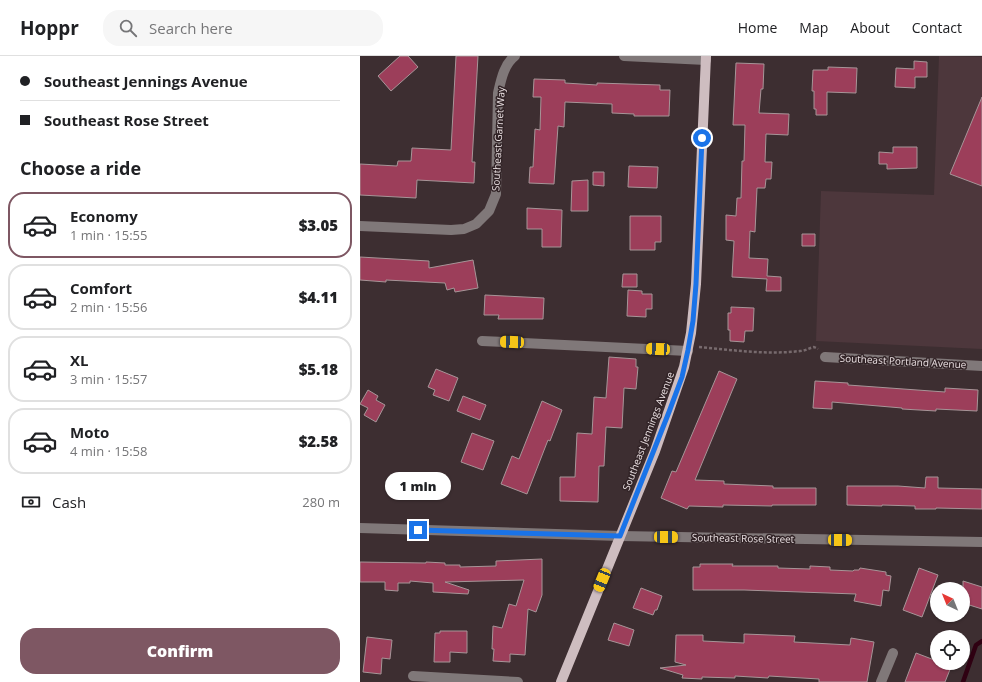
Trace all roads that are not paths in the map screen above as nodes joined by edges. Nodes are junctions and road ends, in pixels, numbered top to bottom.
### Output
1 (515, 56) edge
2 (624, 56) edge
3 (706, 58) edge
4 (360, 226) edge
5 (482, 341) dead end
6 (688, 348) junction
7 (825, 358) road end
8 (982, 366) edge
9 (360, 528) edge
10 (620, 536) junction
11 (982, 542) edge
12 (893, 653) dead end
13 (413, 676) dead end
14 (518, 682) edge
15 (561, 682) edge
16 (881, 682) edge

1 - 4 street, Southeast Garnet Way
2 - 3 street
3 - 6 main road, Southeast Jennings Avenue
5 - 6 street
6 - 10 main road, Southeast Jennings Avenue
7 - 8 street, Southeast Portland Avenue
9 - 10 street, Southeast Rose Street
10 - 11 street, Southeast Rose Street
10 - 15 main road, Southeast Jennings Avenue
12 - 16 street
13 - 14 street

